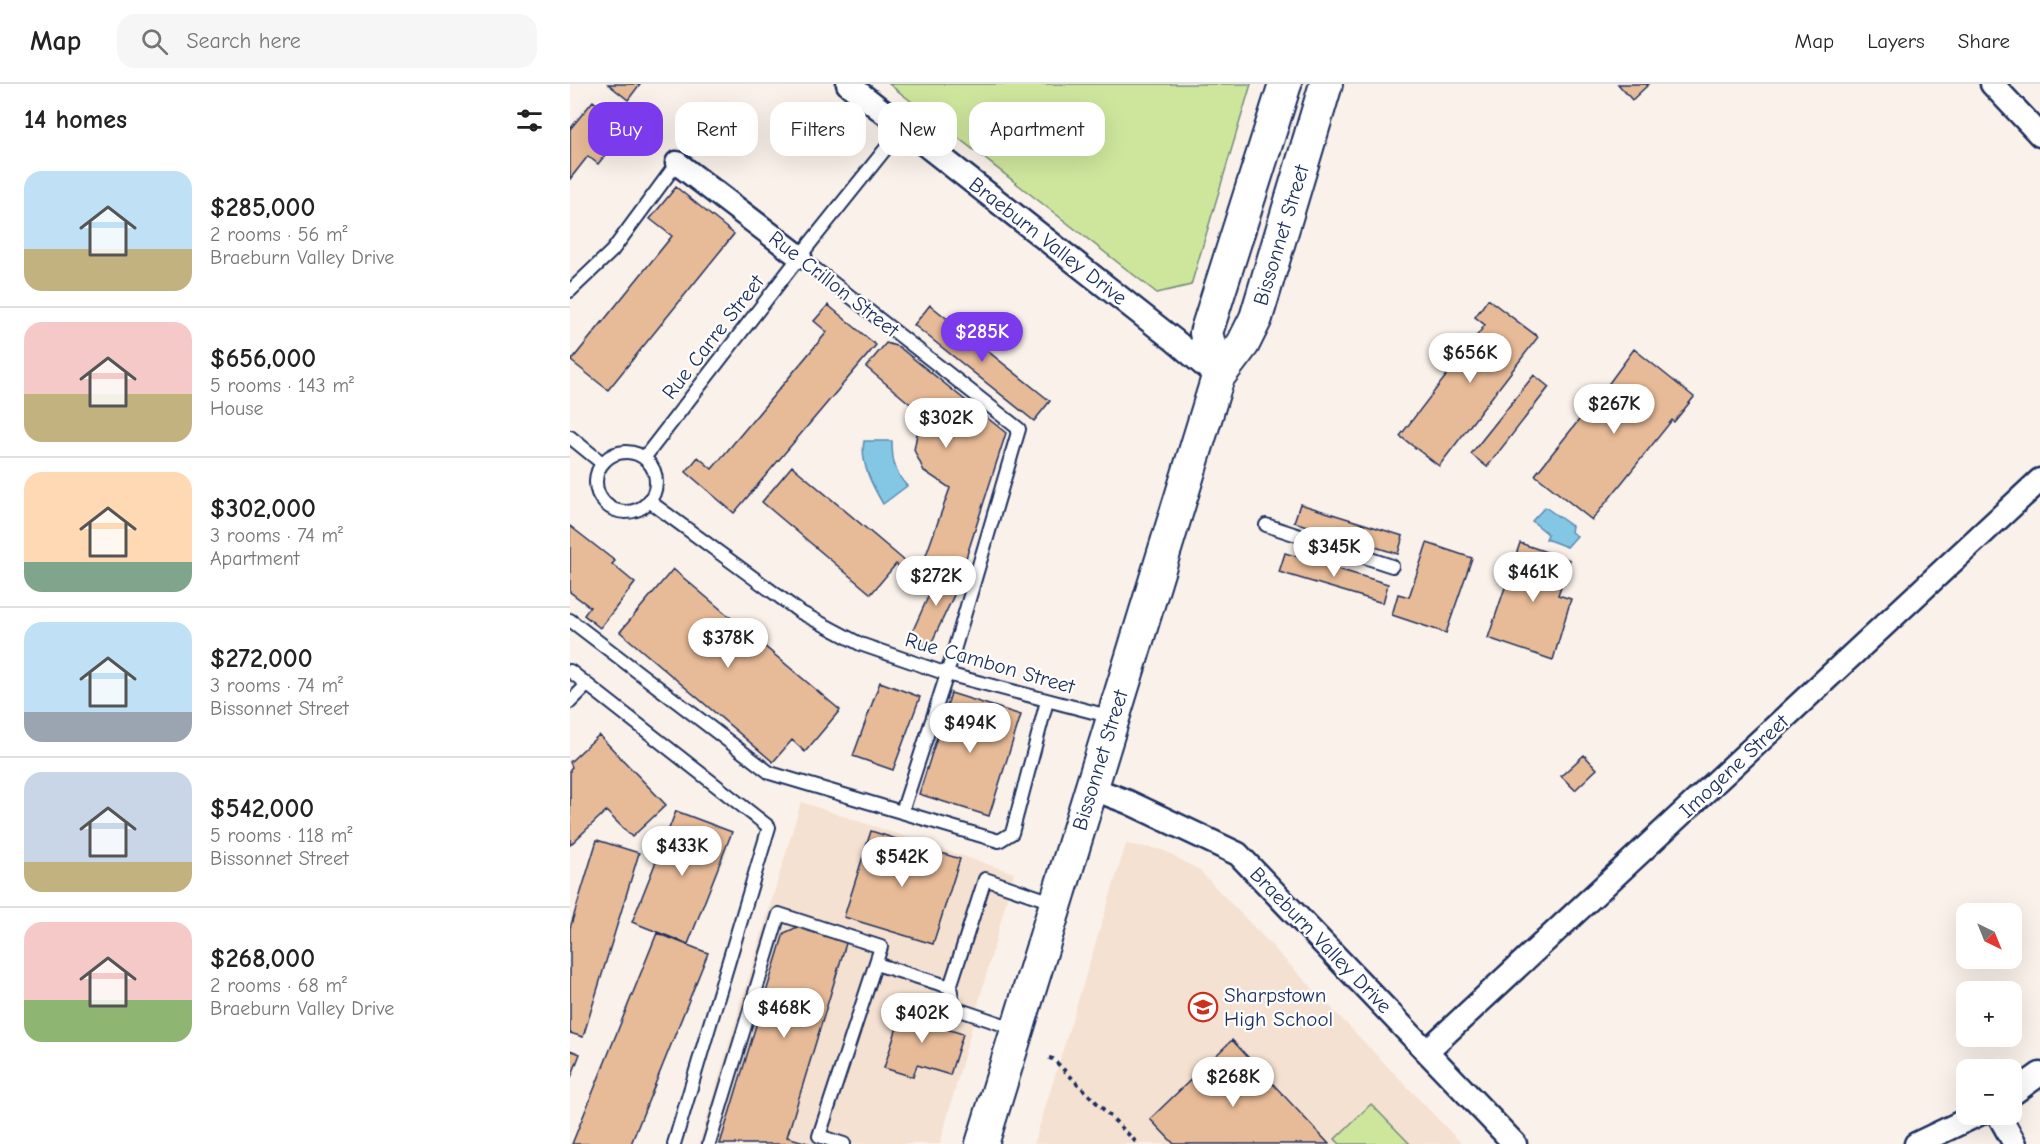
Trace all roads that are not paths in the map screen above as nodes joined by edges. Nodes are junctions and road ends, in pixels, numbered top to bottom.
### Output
1 (848, 84) edge
2 (1285, 84) edge
3 (1326, 84) edge
4 (1992, 84) edge
5 (878, 107) edge
6 (2037, 126) edge
7 (880, 156) edge
8 (940, 156) edge
9 (677, 163) joint
10 (800, 257) junction
11 (570, 291) edge
12 (1218, 376) junction
13 (570, 437) edge
14 (645, 458) junction
15 (602, 463) junction
16 (2040, 480) edge
17 (649, 501) junction
18 (1266, 525) dead end
19 (1392, 566) dead end
20 (570, 620) edge
21 (570, 671) edge
22 (947, 674) junction
23 (587, 685) junction
24 (1047, 701) junction
25 (570, 702) edge
26 (1114, 717) junction
27 (1091, 788) junction
28 (902, 813) junction
29 (1056, 904) junction
30 (876, 964) junction
31 (950, 987) junction
32 (1017, 1029) junction
33 (1427, 1051) junction
34 (2040, 1074) edge
35 (2022, 1087) edge
36 (1956, 1125) edge
37 (2004, 1125) edge
38 (674, 1144) edge
39 (709, 1144) edge
40 (844, 1144) edge
41 (982, 1144) edge
42 (1515, 1144) edge
43 (1916, 1144) edge
44 (2015, 1144) edge

1 - 5 street, Braeburn Valley Drive
2 - 12 main road, Bissonnet Street
3 - 12 main road, Bissonnet Street
4 - 6 street
7 - 10 lane, Rue Carre Street
8 - 12 street, Braeburn Valley Drive
9 - 10 street, Rue Crillon Street
9 - 11 lane
10 - 14 lane, Rue Carre Street
10 - 22 lane, Rue Crillon Street
12 - 26 main road, Bissonnet Street
13 - 15 lane
14 - 15 lane
14 - 17 lane
15 - 17 lane
16 - 33 street, Imogene Street
17 - 22 lane, Rue Cambon Street
18 - 19 lane
20 - 28 lane
21 - 23 lane
22 - 24 lane, Rue Cambon Street
22 - 28 lane
23 - 25 lane
23 - 38 lane
24 - 26 lane, Rue Cambon Street
24 - 28 lane
26 - 27 main road, Bissonnet Street
27 - 29 main road, Bissonnet Street
27 - 33 street, Braeburn Valley Drive
29 - 31 lane
29 - 32 main road, Bissonnet Street
30 - 31 lane
30 - 39 lane
30 - 40 lane
31 - 32 lane
32 - 41 main road, Bissonnet Street
33 - 42 street, Braeburn Valley Drive
34 - 35 street
36 - 43 street
37 - 44 street

